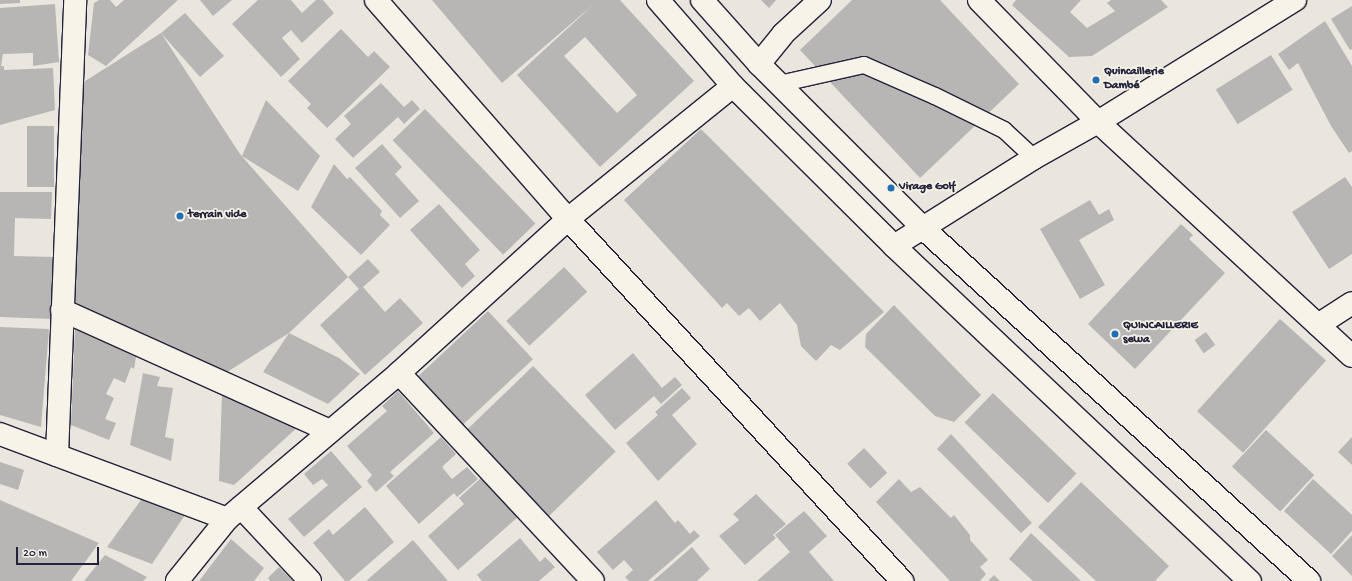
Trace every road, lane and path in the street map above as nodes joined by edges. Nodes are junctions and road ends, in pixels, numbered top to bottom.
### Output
1 (75, 0) edge
2 (376, 0) edge
3 (658, 0) edge
4 (702, 0) edge
5 (820, 0) edge
6 (979, 0) edge
7 (1295, 0) edge
8 (760, 64) junction
9 (779, 84) junction
10 (733, 86) junction
11 (1098, 122) junction
12 (1034, 158) junction
13 (568, 219) junction
14 (924, 230) junction
15 (894, 246) junction
16 (1352, 303) edge
17 (62, 310) junction
18 (1318, 325) junction
19 (1352, 356) edge
20 (399, 373) junction
21 (330, 431) junction
22 (0, 434) edge
23 (57, 456) junction
24 (234, 513) junction
25 (177, 581) edge
26 (310, 581) edge
27 (593, 581) edge
28 (902, 581) edge
29 (1250, 581) edge
30 (1309, 581) edge

1 - 17 street
2 - 13 street
3 - 10 street
4 - 8 street
5 - 8 street
6 - 11 street
7 - 11 street
8 - 9 street
9 - 12 lane
9 - 14 street
10 - 13 street
10 - 15 street
11 - 12 street
11 - 18 street
12 - 14 street
13 - 20 street
13 - 28 street
14 - 15 street
14 - 30 street
15 - 29 street
16 - 18 street
17 - 21 street
17 - 23 street
18 - 19 street
20 - 21 street
20 - 27 street
21 - 24 street
22 - 23 street
23 - 24 street
24 - 25 street
24 - 26 street

